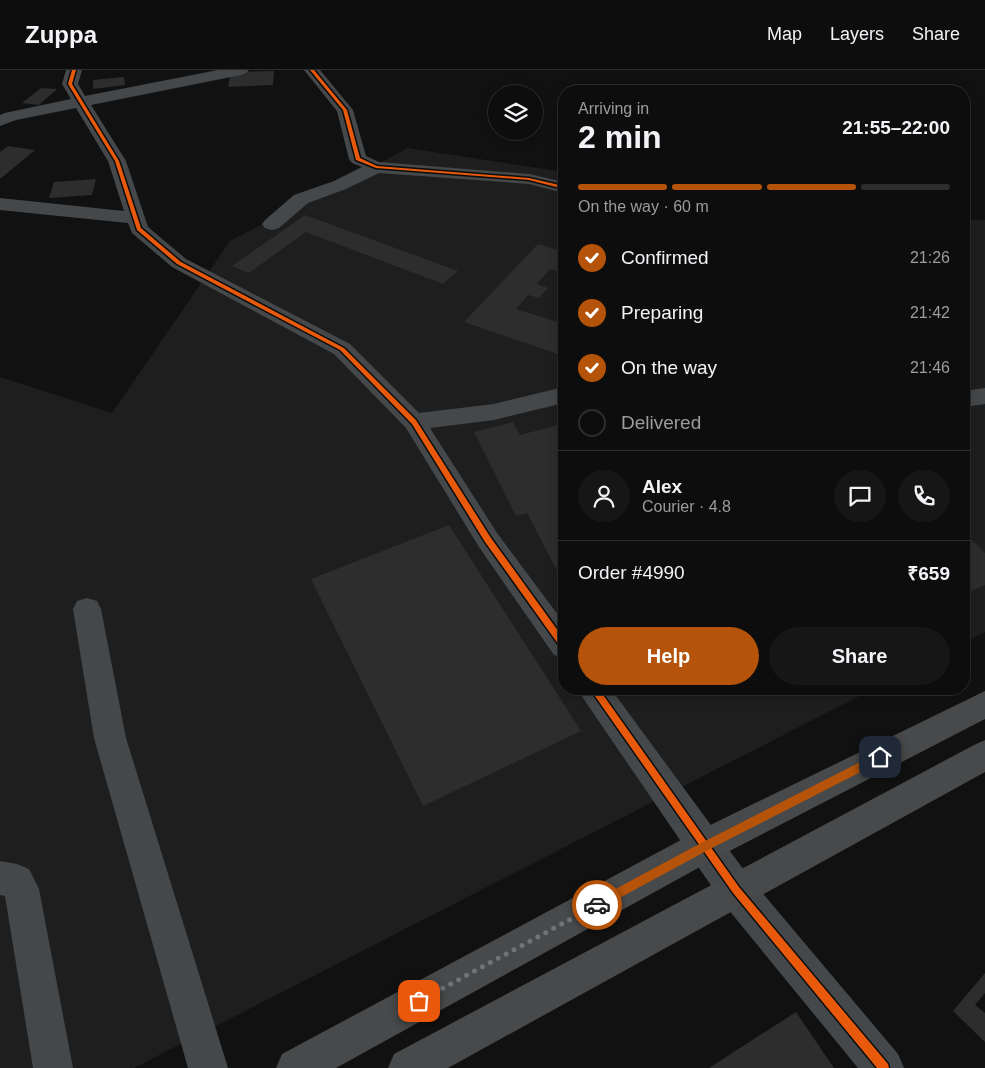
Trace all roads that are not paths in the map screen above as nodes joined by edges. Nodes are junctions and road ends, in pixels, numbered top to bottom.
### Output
1 (74, 70) edge
2 (241, 70) edge
3 (312, 70) edge
4 (81, 102) junction
5 (0, 121) edge
6 (376, 167) junction
7 (558, 187) edge
8 (0, 204) edge
9 (134, 218) junction
10 (272, 224) dead end
11 (558, 396) edge
12 (985, 396) edge
13 (970, 398) edge
14 (414, 422) junction
15 (87, 609) dead end
16 (558, 638) edge
17 (598, 695) edge
18 (985, 704) edge
19 (985, 755) edge
20 (706, 846) junction
21 (0, 878) edge
22 (736, 890) junction
23 (54, 1068) edge
24 (208, 1068) edge
25 (296, 1068) edge
26 (408, 1068) edge
27 (884, 1068) edge

1 - 4 street
2 - 4 street
3 - 6 street
4 - 5 street
4 - 9 street
6 - 7 street
6 - 10 street
8 - 9 street
9 - 14 street
11 - 14 street
12 - 13 street
14 - 16 street
15 - 24 street
17 - 20 street
18 - 20 highway
19 - 22 highway
20 - 22 street
20 - 25 highway
21 - 23 street
22 - 26 highway
22 - 27 street

